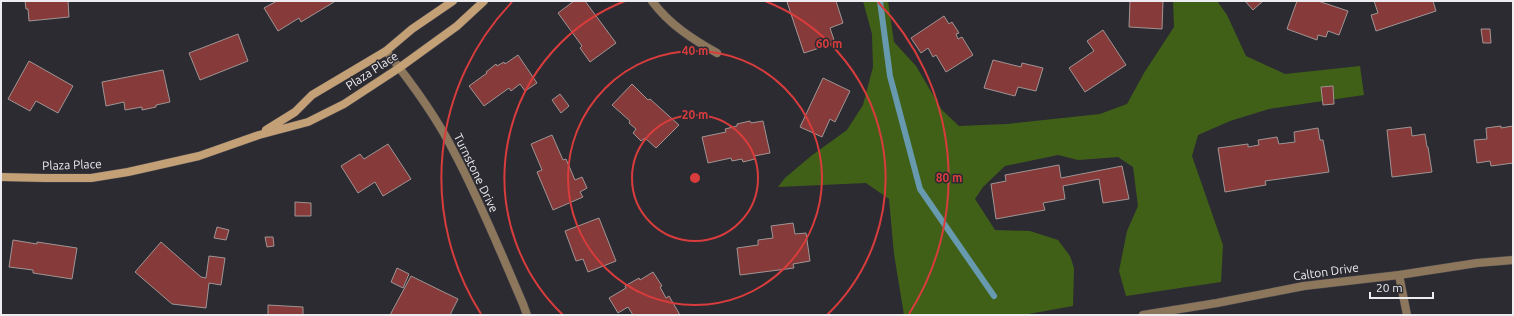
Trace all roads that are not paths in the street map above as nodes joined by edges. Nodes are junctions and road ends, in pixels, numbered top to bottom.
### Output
1 (453, 1) edge
2 (484, 1) edge
3 (652, 1) edge
4 (386, 51) junction
5 (717, 53) dead end
6 (399, 68) junction
7 (259, 135) junction
8 (1, 177) edge
9 (1513, 260) edge
10 (1399, 275) junction
11 (527, 315) edge
12 (1143, 315) edge
13 (1407, 315) edge

1 - 4 street, Plaza Place
2 - 6 street, Plaza Place
3 - 5 street
4 - 6 street, Turnstone Drive
4 - 7 street, Plaza Place
6 - 7 street, Plaza Place
6 - 11 street, Turnstone Drive
7 - 8 street, Plaza Place
9 - 10 street, Calton Drive
10 - 12 street, Calton Drive
10 - 13 street

